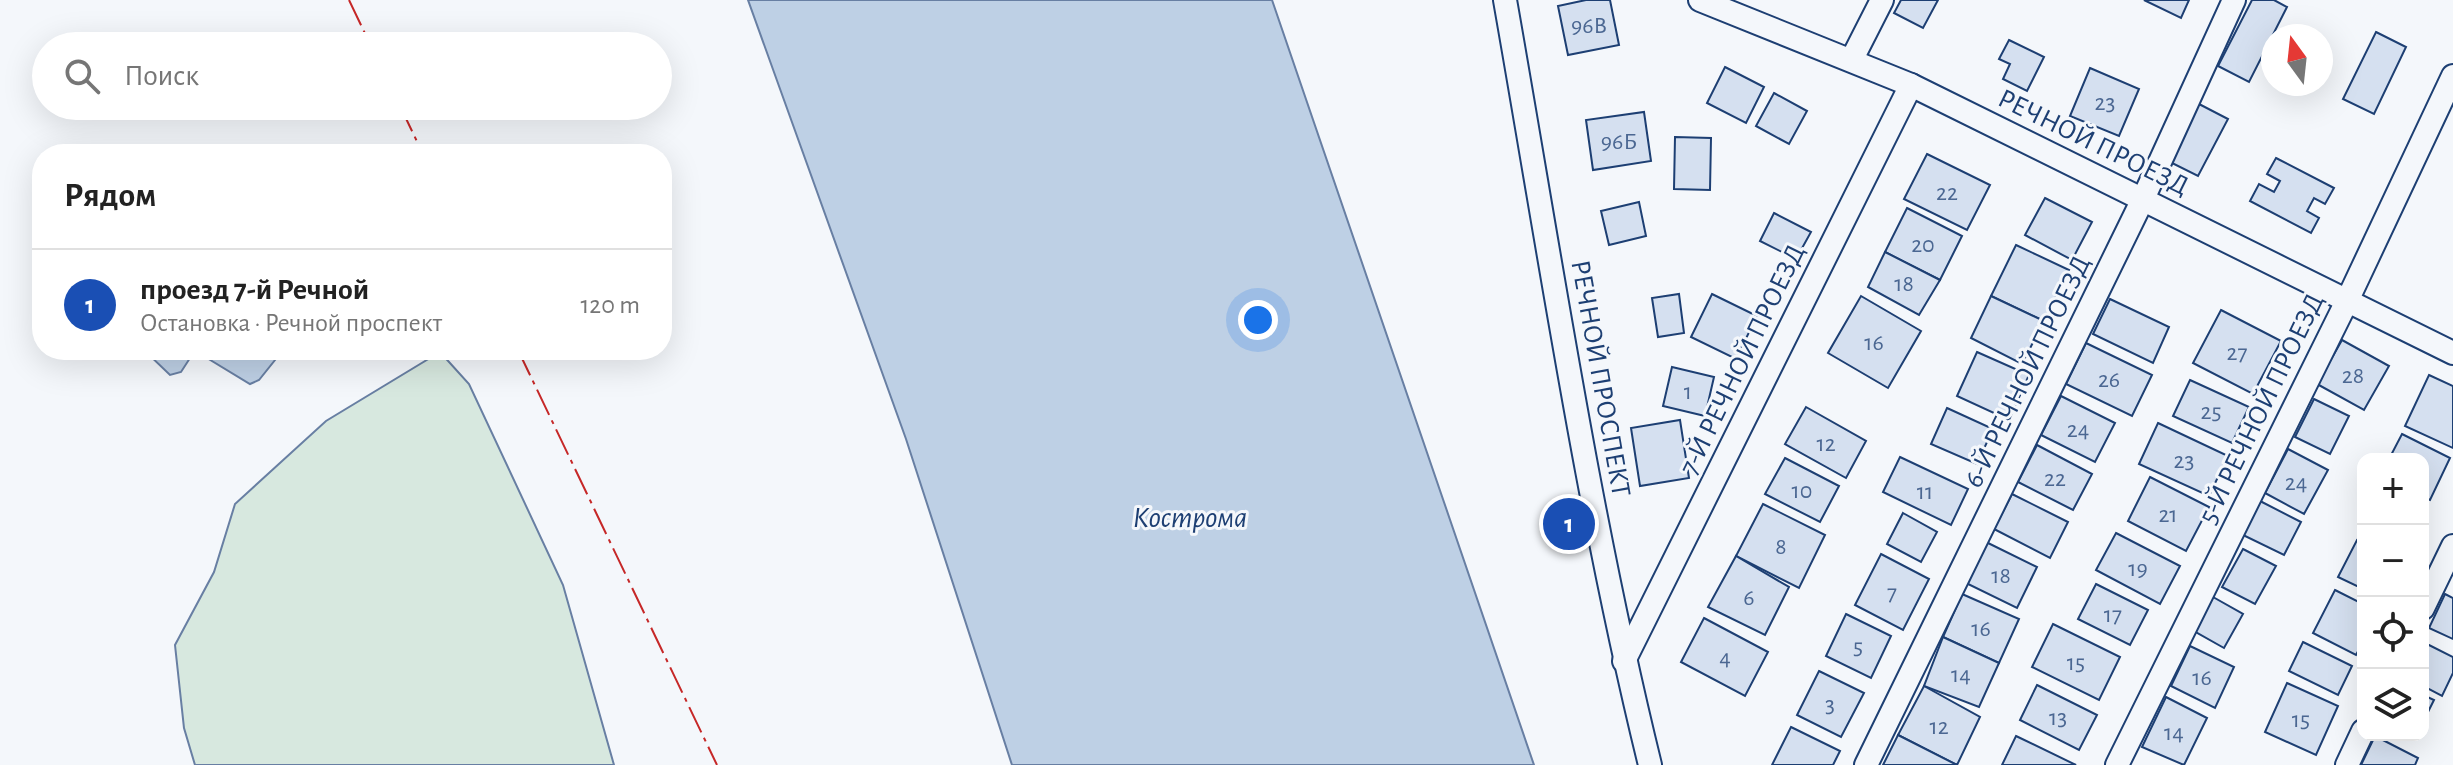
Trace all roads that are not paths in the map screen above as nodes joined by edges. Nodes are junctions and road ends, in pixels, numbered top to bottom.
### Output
1 (1505, 0) edge
2 (1700, 0) edge
3 (1882, 0) edge
4 (2234, 0) edge
5 (1852, 59) junction
6 (2453, 76) edge
7 (1911, 85) junction
8 (2143, 199) junction
9 (2347, 301) junction
10 (2453, 353) edge
11 (2453, 546) edge
12 (2428, 597) edge
13 (1624, 661) junction
14 (2358, 741) edge
15 (1650, 765) edge
16 (1866, 765) edge
17 (2117, 765) edge
18 (2347, 765) edge

1 - 13 street, РЕЧНОЙ ПРОСПЕКТ
2 - 5 street, РЕЧНОЙ ПРОЕЗД
3 - 5 street
4 - 8 street, 6-Й РЕЧНОЙ ПРОЕЗД
5 - 7 street, РЕЧНОЙ ПРОЕЗД
6 - 9 street, 5-Й РЕЧНОЙ ПРОЕЗД
7 - 8 street, РЕЧНОЙ ПРОЕЗД
7 - 13 street, 7-Й РЕЧНОЙ ПРОЕЗД
8 - 9 street, РЕЧНОЙ ПРОЕЗД
8 - 16 street, 6-Й РЕЧНОЙ ПРОЕЗД
9 - 10 street, РЕЧНОЙ ПРОЕЗД
9 - 17 street, 5-Й РЕЧНОЙ ПРОЕЗД
11 - 12 street
13 - 15 street, РЕЧНОЙ ПРОСПЕКТ
14 - 18 street

